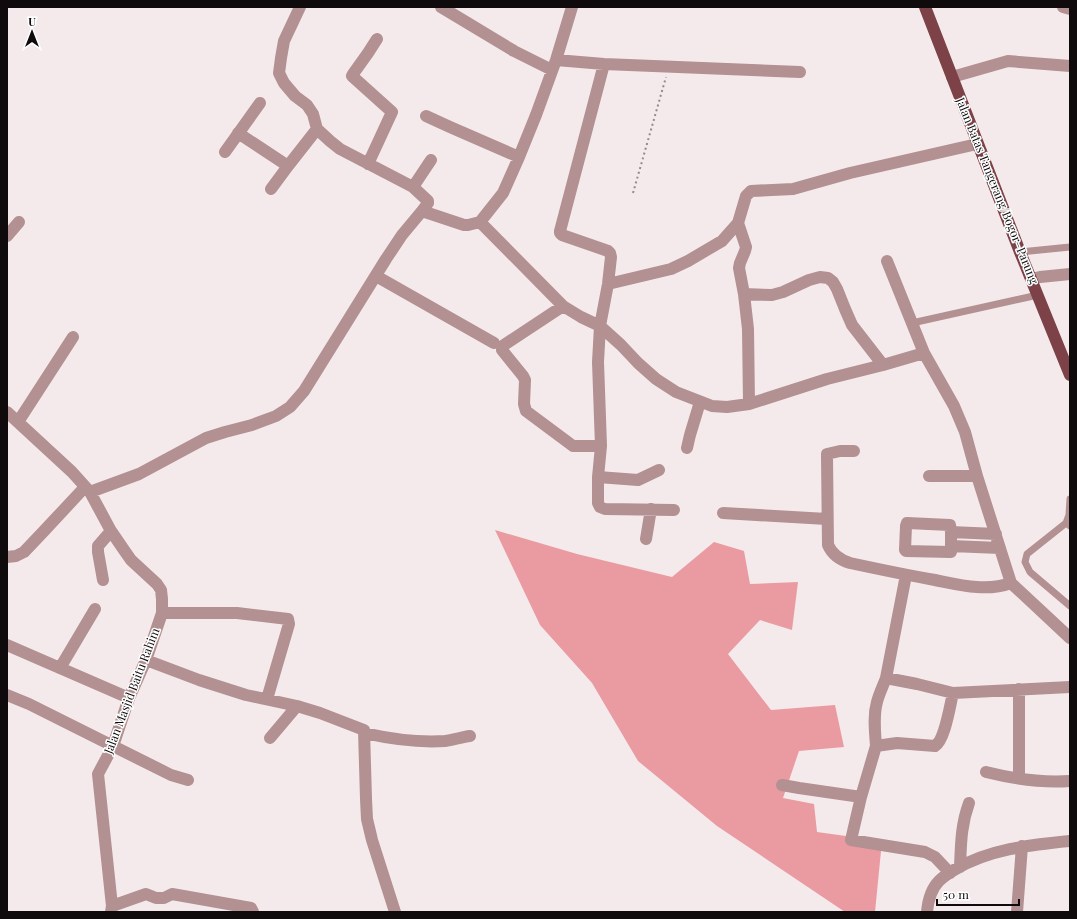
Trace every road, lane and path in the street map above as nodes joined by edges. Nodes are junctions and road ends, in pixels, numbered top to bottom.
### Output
1 (300, 7) edge
2 (441, 7) edge
3 (572, 7) edge
4 (925, 7) edge
5 (1063, 7) edge
6 (1070, 9) edge
7 (377, 39) dead end
8 (604, 64) junction
9 (554, 65) junction
10 (1070, 66) edge
11 (669, 67) junction
12 (800, 72) dead end
13 (952, 77) junction
14 (260, 103) dead end
15 (426, 116) dead end
16 (317, 129) junction
17 (238, 133) junction
18 (977, 144) junction
19 (225, 152) dead end
20 (519, 157) junction
21 (431, 160) dead end
22 (368, 164) junction
23 (288, 166) junction
24 (413, 187) junction
25 (271, 190) dead end
26 (633, 193) dead end
27 (422, 211) junction
28 (19, 222) dead end
29 (480, 222) junction
30 (738, 223) junction
31 (7, 236) edge
32 (1070, 247) edge
33 (1020, 252) junction
34 (887, 261) dead end
35 (1070, 274) edge
36 (376, 276) junction
37 (1031, 278) junction
38 (608, 284) junction
39 (744, 294) junction
40 (1038, 295) junction
41 (563, 306) junction
42 (912, 323) junction
43 (600, 326) junction
44 (73, 337) dead end
45 (494, 343) dead end
46 (924, 352) junction
47 (883, 364) junction
48 (1070, 375) edge
49 (700, 402) junction
50 (749, 404) junction
51 (7, 412) edge
52 (18, 422) junction
53 (601, 446) junction
54 (687, 448) dead end
55 (854, 451) dead end
56 (659, 470) dead end
57 (929, 476) dead end
58 (977, 476) junction
59 (598, 477) junction
60 (87, 489) junction
61 (1070, 499) edge
62 (651, 509) junction
63 (674, 510) dead end
64 (723, 513) dead end
65 (827, 519) junction
66 (1068, 524) edge
67 (111, 531) junction
68 (951, 532) junction
69 (996, 534) junction
70 (646, 539) dead end
71 (951, 546) junction
72 (1000, 548) junction
73 (7, 557) edge
74 (906, 575) junction
75 (103, 580) dead end
76 (1011, 583) junction
77 (1070, 606) edge
78 (95, 609) dead end
79 (162, 613) junction
80 (1070, 638) edge
81 (7, 645) edge
82 (146, 660) junction
83 (60, 668) junction
84 (886, 678) junction
85 (1070, 687) edge
86 (1019, 690) junction
87 (953, 693) junction
88 (7, 695) edge
89 (129, 698) junction
90 (267, 699) junction
91 (297, 706) junction
92 (364, 733) junction
93 (470, 736) dead end
94 (270, 738) dead end
95 (113, 746) junction
96 (876, 746) junction
97 (986, 772) dead end
98 (1019, 778) junction
99 (188, 780) dead end
100 (1070, 781) edge
101 (782, 785) dead end
102 (861, 796) junction
103 (969, 803) dead end
104 (1070, 841) edge
105 (1022, 846) junction
106 (955, 870) junction
107 (111, 909) edge
108 (253, 912) edge
109 (395, 912) edge
110 (927, 912) edge
111 (1017, 912) edge

1 - 16 street
2 - 9 street
3 - 9 street
4 - 13 main road, Jalan Batas Tangerang/Bogor–Parung
5 - 6 street
7 - 22 street
8 - 9 street
8 - 11 street
8 - 38 street
9 - 20 street
10 - 13 street
11 - 12 street
11 - 26 path
13 - 18 main road, Jalan Batas Tangerang/Bogor–Parung
14 - 17 street
15 - 20 street
16 - 22 street
16 - 23 street
17 - 19 street
17 - 23 street
18 - 30 street
18 - 33 main road, Jalan Batas Tangerang/Bogor–Parung
20 - 29 street
21 - 24 street
22 - 24 street
23 - 25 street
24 - 27 street
27 - 29 street
27 - 36 street
28 - 31 street
29 - 41 street
30 - 38 street
30 - 39 street
32 - 33 lane
33 - 37 main road, Jalan Batas Tangerang/Bogor–Parung
34 - 42 street
35 - 37 street
36 - 45 street
36 - 60 street
37 - 40 main road, Jalan Batas Tangerang/Bogor–Parung
38 - 43 street
39 - 47 street
39 - 50 street
40 - 42 lane
40 - 48 main road, Jalan Batas Tangerang/Bogor–Parung
41 - 43 street
41 - 53 street
42 - 46 street
43 - 49 street
43 - 53 street
44 - 52 street
46 - 47 street
46 - 58 street
47 - 50 street
49 - 50 street
49 - 54 street
51 - 52 street, Jalan Masjid Baitu Rahim
52 - 60 street, Jalan Masjid Baitu Rahim
53 - 59 street
55 - 65 street
56 - 59 street
57 - 58 street
58 - 69 street
59 - 62 street
60 - 67 street, Jalan Masjid Baitu Rahim
60 - 73 street
61 - 66 lane
62 - 63 street
62 - 70 street
64 - 65 street
65 - 74 street
66 - 77 lane
67 - 75 street
67 - 79 street, Jalan Masjid Baitu Rahim
68 - 69 street
68 - 71 street
68 - 71 street
69 - 72 street
71 - 72 street
72 - 76 street
74 - 76 street
74 - 84 street
76 - 80 street
78 - 83 street
79 - 82 street, Jalan Masjid Baitu Rahim
79 - 90 street
81 - 83 street
82 - 89 street, Jalan Masjid Baitu Rahim
82 - 90 street
83 - 89 street
84 - 87 street
84 - 96 street
85 - 86 street
86 - 87 street
86 - 98 street
87 - 96 street
88 - 95 street
89 - 95 street, Jalan Masjid Baitu Rahim
90 - 91 street
91 - 92 street
91 - 94 street
92 - 93 street
92 - 109 street
95 - 99 street
95 - 107 street, Jalan Masjid Baitu Rahim
96 - 102 street
97 - 98 street
98 - 100 street
101 - 102 street
102 - 106 street
103 - 106 street
104 - 105 street
105 - 106 street
105 - 111 street
106 - 110 street
107 - 108 street

